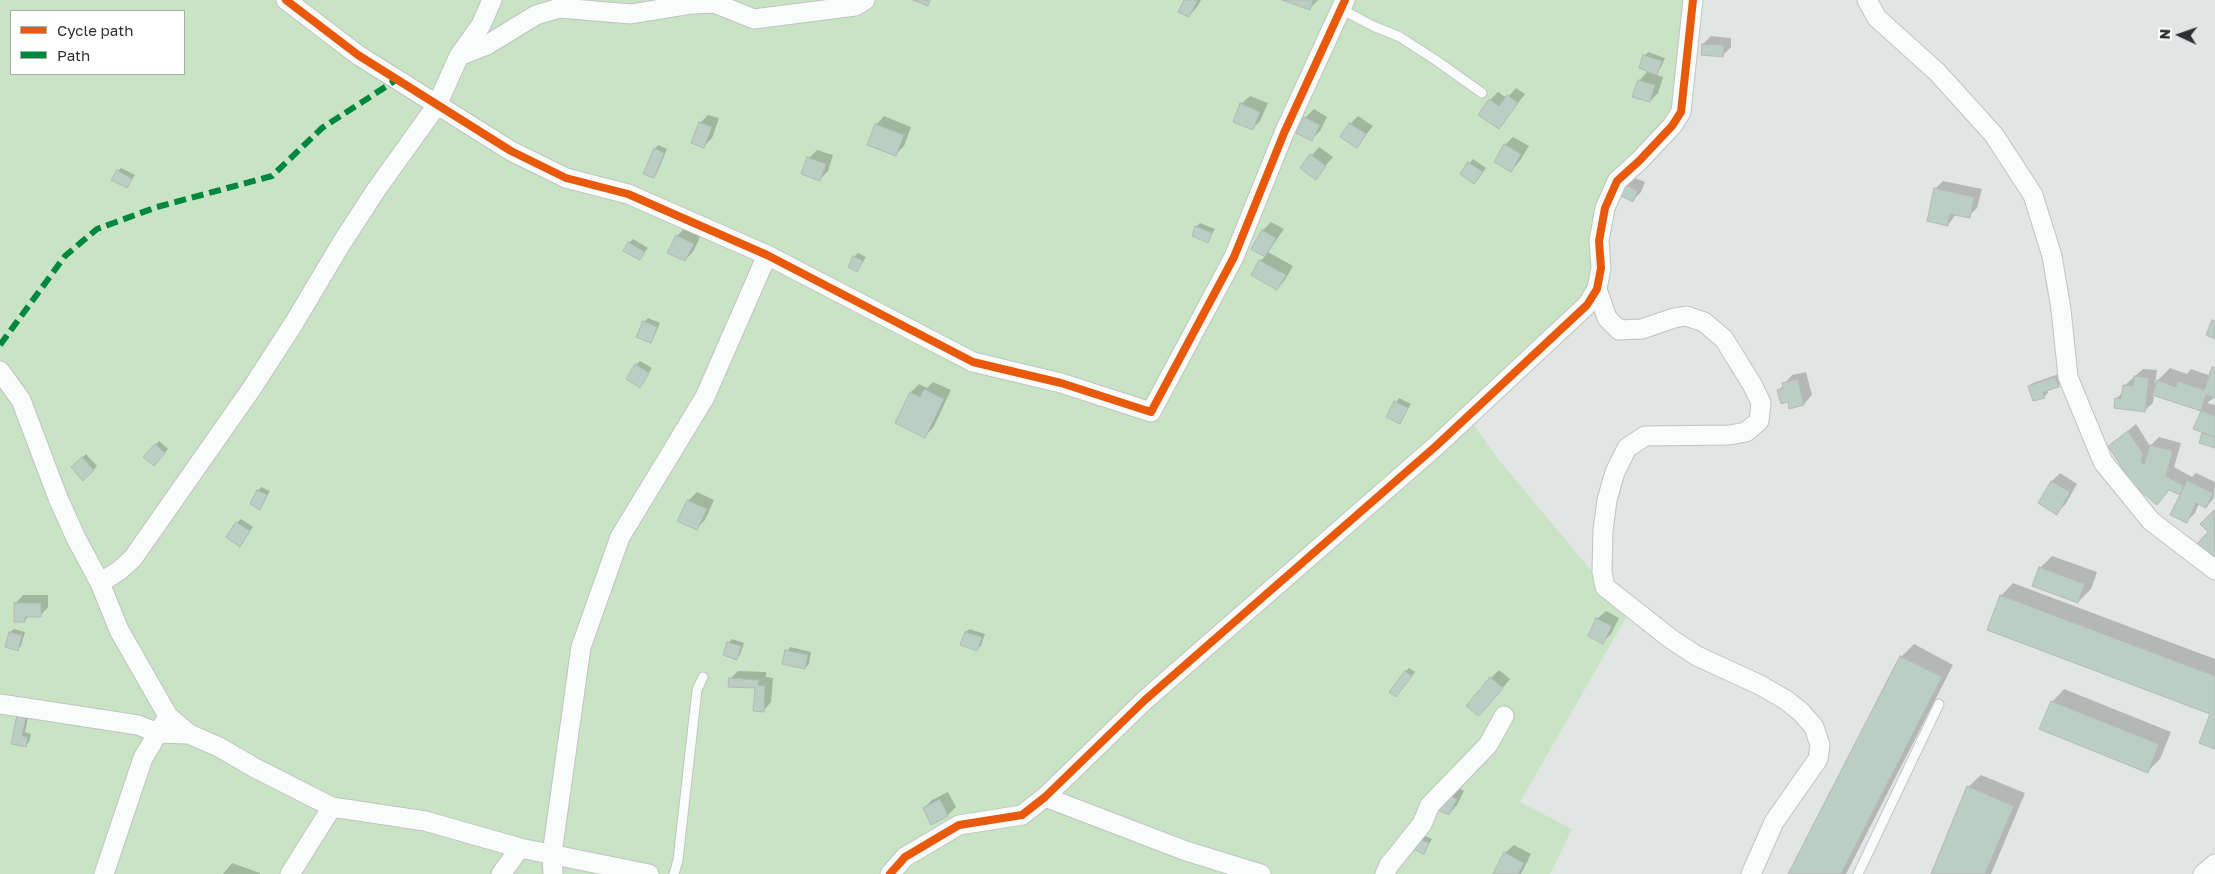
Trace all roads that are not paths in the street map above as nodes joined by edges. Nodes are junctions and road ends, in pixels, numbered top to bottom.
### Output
1 (286, 0) edge
2 (492, 0) edge
3 (864, 0) edge
4 (1693, 0) edge
5 (1867, 0) edge
6 (1343, 4) edge
7 (459, 56) junction
8 (1482, 92) dead end
9 (437, 105) junction
10 (767, 255) junction
11 (1597, 289) junction
12 (0, 371) edge
13 (2215, 570) edge
14 (100, 583) junction
15 (703, 677) dead end
16 (0, 704) edge
17 (1939, 704) dead end
18 (168, 716) junction
19 (1504, 716) dead end
20 (158, 733) junction
21 (189, 734) junction
22 (1045, 797) junction
23 (332, 807) junction
24 (520, 848) junction
25 (552, 854) junction
26 (2215, 864) edge
27 (104, 874) edge
28 (290, 874) edge
29 (501, 874) edge
30 (553, 874) edge
31 (650, 874) edge
32 (674, 874) edge
33 (890, 874) edge
34 (1261, 874) edge
35 (1385, 874) edge
36 (1750, 874) edge
37 (1858, 874) edge
38 (2203, 874) edge

1 - 9 street
2 - 7 street
3 - 7 street
4 - 11 street
5 - 13 street
6 - 8 lane
6 - 10 street
7 - 9 street
9 - 10 street
9 - 14 street
10 - 25 street
11 - 22 street
11 - 36 street
12 - 14 street
14 - 18 street
15 - 32 lane
16 - 20 street
17 - 37 lane
18 - 20 street
18 - 21 street
19 - 35 street
20 - 21 street
20 - 27 street
21 - 23 street
22 - 33 street
22 - 34 street
23 - 24 street
23 - 28 street
24 - 25 street
24 - 29 street
25 - 30 street
25 - 31 street
26 - 38 street

